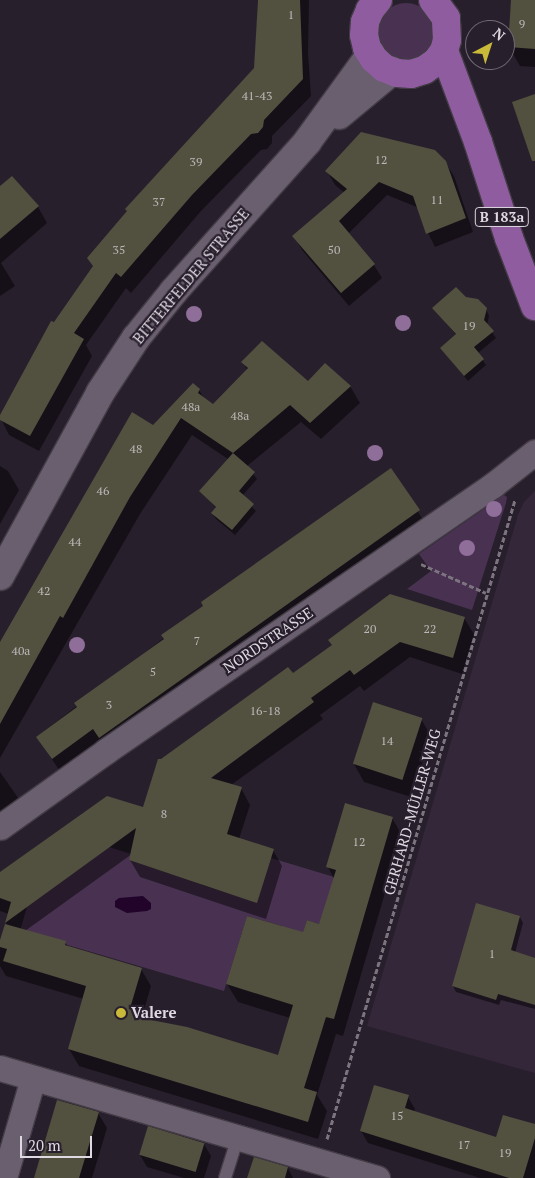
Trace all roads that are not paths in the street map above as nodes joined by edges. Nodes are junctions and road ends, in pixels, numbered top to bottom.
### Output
1 (371, 3) edge
2 (440, 3) edge
3 (444, 51) junction
4 (371, 54) junction
5 (424, 70) junction
6 (392, 71) junction
7 (473, 128) junction
8 (307, 142) junction
9 (535, 306) edge
10 (535, 452) edge
11 (0, 576) edge
12 (0, 826) edge
13 (0, 1068) edge
14 (33, 1078) junction
15 (238, 1137) junction
16 (318, 1169) edge
17 (4, 1178) edge
18 (225, 1178) edge
19 (377, 1178) edge

1 - 4 main road
2 - 3 main road
3 - 5 main road
3 - 7 main road, B 183a
4 - 6 main road
4 - 8 street, BITTERFELDER STRASSE
5 - 6 main road
5 - 7 main road
6 - 8 street, BITTERFELDER STRASSE
7 - 9 main road, B 183a
8 - 11 street, BITTERFELDER STRASSE
10 - 12 street, NORDSTRASSE
13 - 14 street
14 - 15 street
14 - 17 street
15 - 16 street
15 - 18 lane
16 - 19 street

